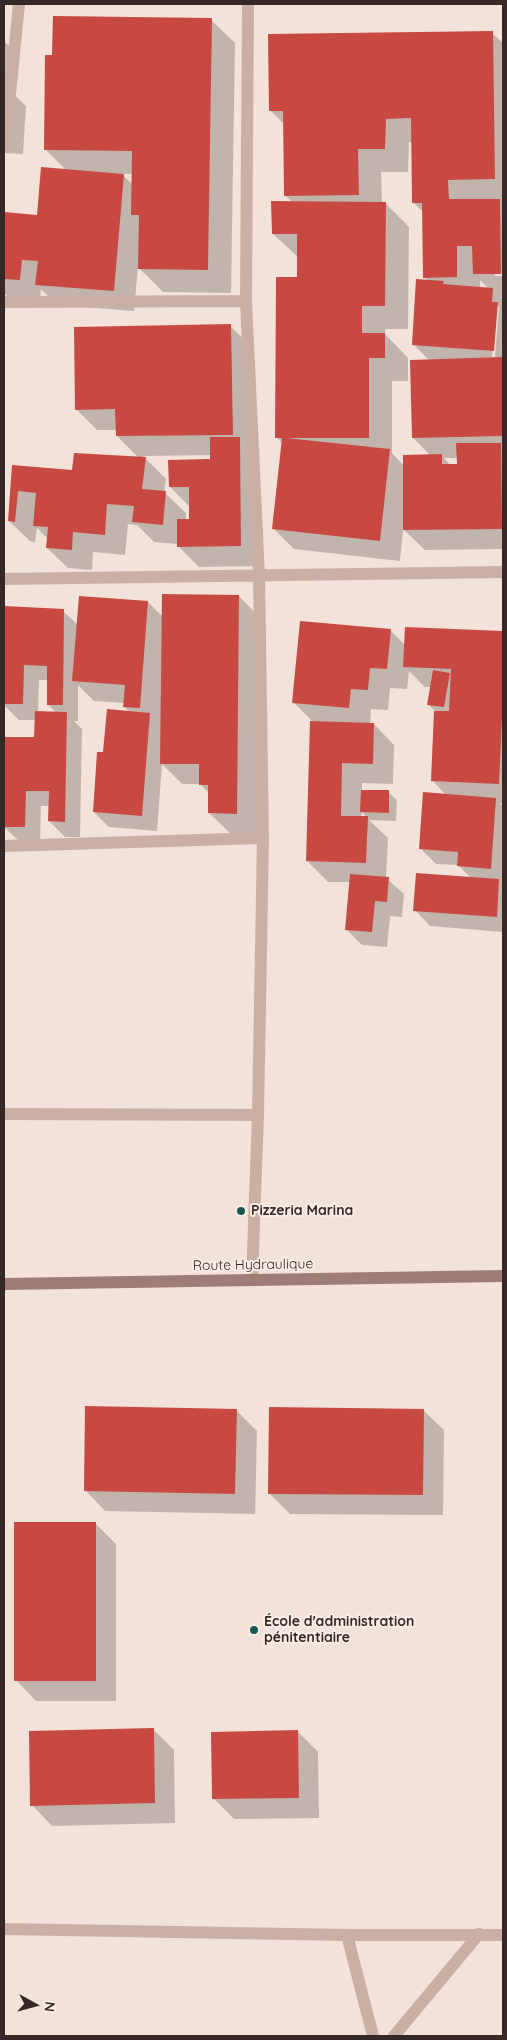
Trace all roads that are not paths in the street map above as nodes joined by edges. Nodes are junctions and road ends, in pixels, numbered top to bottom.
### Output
1 (19, 4) edge
2 (248, 4) edge
3 (4, 144) edge
4 (246, 301) junction
5 (4, 302) edge
6 (503, 572) edge
7 (259, 576) junction
8 (4, 579) edge
9 (263, 838) junction
10 (4, 846) edge
11 (4, 1114) edge
12 (258, 1115) junction
13 (503, 1276) edge
14 (252, 1279) junction
15 (4, 1284) edge
16 (4, 1928) edge
17 (479, 1934) junction
18 (503, 1935) edge
19 (347, 1936) junction
20 (374, 2036) edge
21 (394, 2036) edge

1 - 3 street
2 - 4 street
4 - 5 street
4 - 7 street
6 - 7 street
7 - 8 street
7 - 9 street
9 - 10 street
9 - 12 street
11 - 12 street
12 - 14 street
13 - 14 main road, Route Hydraulique
14 - 15 main road, Route Hydraulique
16 - 19 street
17 - 18 street
17 - 19 street
17 - 21 street
19 - 20 street

